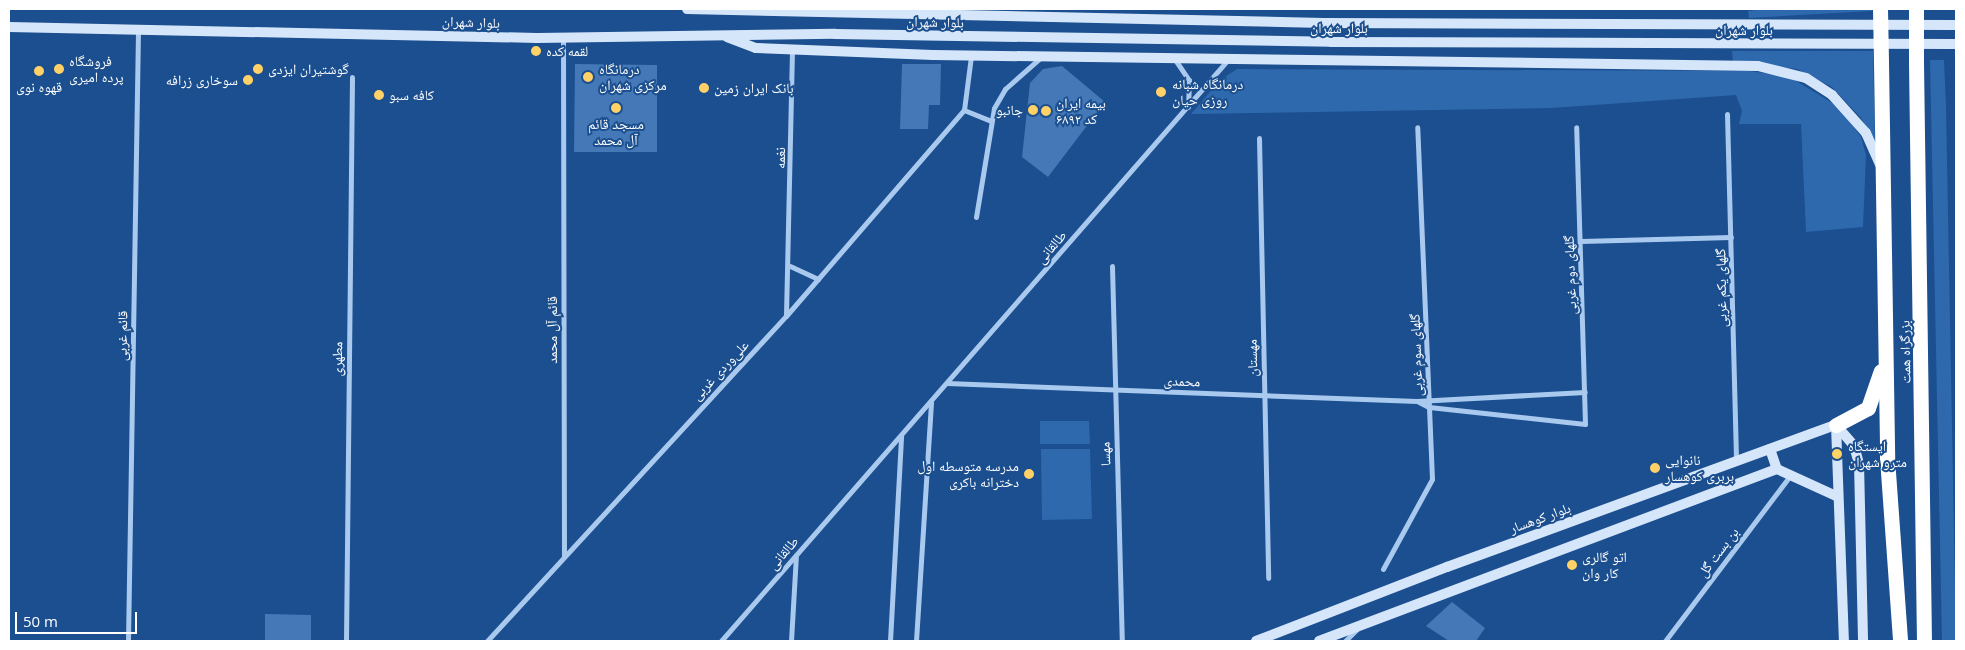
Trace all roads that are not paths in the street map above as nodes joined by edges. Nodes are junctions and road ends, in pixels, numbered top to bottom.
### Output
1 (687, 9) edge
2 (727, 9) edge
3 (1880, 9) edge
4 (1916, 9) edge
5 (1956, 25) edge
6 (9, 27) edge
7 (138, 31) junction
8 (722, 35) junction
9 (563, 38) junction
10 (1956, 44) edge
11 (792, 50) junction
12 (971, 56) junction
13 (1041, 58) junction
14 (1176, 61) junction
15 (1226, 62) junction
16 (352, 77) dead end
17 (1188, 108) junction
18 (964, 110) junction
19 (1727, 114) dead end
20 (991, 121) junction
21 (1417, 127) dead end
22 (1576, 127) dead end
23 (1259, 138) dead end
24 (1882, 168) junction
25 (976, 216) dead end
26 (1731, 237) junction
27 (1581, 241) junction
28 (790, 266) junction
29 (1112, 266) dead end
30 (818, 279) junction
31 (786, 316) junction
32 (1886, 348) junction
33 (946, 383) junction
34 (1115, 390) junction
35 (1585, 392) junction
36 (1264, 395) junction
37 (1429, 397) junction
38 (1417, 401) junction
39 (931, 402) junction
40 (1429, 407) junction
41 (1836, 426) junction
42 (902, 435) junction
43 (1770, 449) junction
44 (1736, 462) junction
45 (1777, 469) junction
46 (1789, 477) junction
47 (1836, 496) junction
48 (796, 555) junction
49 (564, 557) junction
50 (1383, 569) dead end
51 (1268, 578) dead end
52 (1364, 623) junction
53 (128, 641) edge
54 (346, 641) edge
55 (487, 641) edge
56 (721, 641) edge
57 (791, 641) edge
58 (890, 641) edge
59 (916, 641) edge
60 (1122, 641) edge
61 (1256, 641) edge
62 (1319, 641) edge
63 (1345, 641) edge
64 (1665, 641) edge
65 (1844, 641) edge
66 (1863, 641) edge
67 (1900, 641) edge
68 (1924, 641) edge

1 - 2 main road, بلوار شهران
2 - 5 main road, بلوار شهران
3 - 24 highway, bridge
4 - 68 highway, بزرگراه همت, bridge
6 - 7 main road, بلوار شهران
7 - 9 main road, بلوار شهران
7 - 53 street, قائم غربی
8 - 9 main road, بلوار شهران
8 - 10 main road, بلوار شهران
8 - 11 main road, بلوار شهران
9 - 49 street, قائم آل محمد
11 - 12 main road, بلوار شهران
11 - 28 street, نغمه
12 - 13 main road, بلوار شهران
12 - 18 street
13 - 14 main road, بلوار شهران
13 - 20 street
14 - 15 main road, بلوار شهران
14 - 17 street
15 - 17 street, طالقانی
15 - 24 main road, بلوار شهران
16 - 54 street, مطهری
17 - 33 street, طالقانی
18 - 20 street
18 - 30 street, علی‌وردی غربی
19 - 26 street, گلهای یکم غربی
20 - 25 street
21 - 37 street, گلهای سوم غربی
22 - 27 street, گلهای دوم غربی
23 - 36 street, مهستان
24 - 32 highway
26 - 27 street
26 - 44 street, گلهای یکم غربی
27 - 35 street, گلهای دوم غربی
28 - 30 street
28 - 31 street, نغمه
29 - 34 street, مهسا
30 - 31 street, علی‌وردی غربی
31 - 49 street, علی‌وردی غربی
32 - 41 highway
32 - 67 highway
33 - 34 street, محمدی
33 - 39 street, طالقانی
34 - 36 street, محمدی
34 - 60 street, مهسا
35 - 37 street, محمدی
35 - 40 street, گلهای دوم غربی
36 - 38 street, محمدی
36 - 51 street, مهستان
37 - 38 street, محمدی
37 - 40 street, گلهای سوم غربی
38 - 40 street, محمدی
39 - 42 street, طالقانی
39 - 59 street
40 - 50 street, گلهای سوم غربی
41 - 43 main road, بلوار کوهسار
41 - 47 main road
41 - 66 main road
42 - 48 street, طالقانی
42 - 58 street
43 - 44 main road, بلوار کوهسار
43 - 45 main road
44 - 61 main road, بلوار کوهسار
45 - 46 main road
45 - 52 main road
46 - 47 main road
46 - 64 street, بن بست گل
47 - 65 main road
48 - 56 street, طالقانی
48 - 57 street
49 - 55 street, علی‌وردی غربی
52 - 62 main road
52 - 63 street

